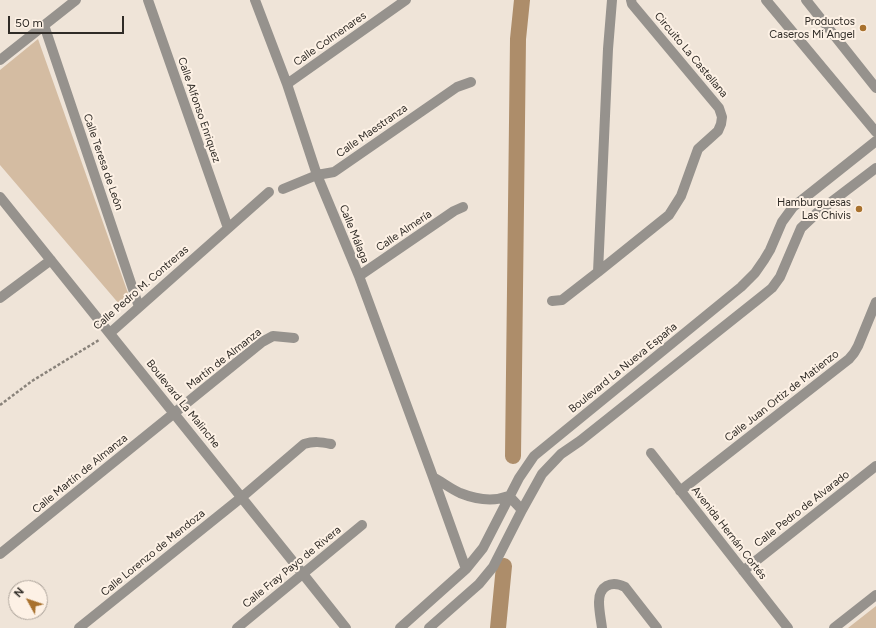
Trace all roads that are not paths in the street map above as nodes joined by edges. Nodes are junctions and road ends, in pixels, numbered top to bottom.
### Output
1 (76, 0) edge
2 (148, 0) edge
3 (255, 0) edge
4 (406, 0) edge
5 (612, 0) edge
6 (631, 0) edge
7 (766, 0) edge
8 (806, 0) edge
9 (44, 25) junction
10 (0, 60) edge
11 (471, 82) dead end
12 (287, 84) junction
13 (876, 88) edge
14 (876, 132) edge
15 (876, 141) edge
16 (876, 168) edge
17 (317, 175) junction
18 (282, 189) dead end
19 (269, 192) dead end
20 (0, 197) edge
21 (463, 207) dead end
22 (228, 228) junction
23 (51, 260) junction
24 (598, 272) junction
25 (359, 276) junction
26 (0, 298) edge
27 (552, 301) dead end
28 (876, 302) edge
29 (139, 307) junction
30 (110, 333) junction
31 (294, 338) dead end
32 (174, 413) junction
33 (331, 444) dead end
34 (650, 453) dead end
35 (876, 466) edge
36 (433, 477) junction
37 (680, 491) junction
38 (509, 496) junction
39 (242, 497) junction
40 (522, 510) junction
41 (362, 525) dead end
42 (0, 554) edge
43 (466, 569) junction
44 (743, 571) junction
45 (304, 574) junction
46 (876, 595) edge
47 (79, 628) edge
48 (237, 628) edge
49 (346, 628) edge
50 (400, 628) edge
51 (429, 628) edge
52 (602, 628) edge
53 (657, 628) edge
54 (788, 628) edge
55 (834, 628) edge

1 - 9 street
2 - 22 street, Calle Alfonso Enriquez
3 - 12 street, Calle Málaga
4 - 12 street, Calle Colmenares
5 - 24 street
6 - 24 street, Circuito La Castellana
7 - 14 street
8 - 13 street
9 - 10 street
9 - 29 street, Calle Teresa de León
11 - 17 street, Calle Maestranza
12 - 17 street, Calle Málaga
15 - 38 street, Boulevard La Nueva España
16 - 40 street
17 - 18 street, Calle Maestranza
17 - 25 street, Calle Málaga
19 - 22 street, Calle Pedro M. Contreras
20 - 23 street, Boulevard La Malinche
21 - 25 street, Calle Almería
22 - 29 street, Calle Pedro M. Contreras
23 - 26 street
23 - 30 street, Boulevard La Malinche
24 - 27 street, Circuito La Castellana
25 - 36 street, Calle Málaga
28 - 37 street, Calle Juan Ortiz de Matienzo
29 - 30 street, Calle Pedro M. Contreras
30 - 32 street, Boulevard La Malinche
31 - 32 street, Martín de Almanza
32 - 39 street, Boulevard La Malinche
32 - 42 street, Calle Martín de Almanza
33 - 39 street, Calle Lorenzo de Mendoza
34 - 37 street, Avenida Hernán Cortés
35 - 44 street, Calle Pedro de Alvarado
36 - 38 street
36 - 43 street, Calle Málaga
37 - 44 street, Avenida Hernán Cortés
38 - 40 street
38 - 43 street, Boulevard La Nueva España
39 - 45 street, Boulevard La Malinche
39 - 47 street, Calle Lorenzo de Mendoza
40 - 51 street
41 - 45 street, Calle Fray Payo de Rivera
43 - 50 street, Boulevard La Nueva España
44 - 54 street, Avenida Hernán Cortés
45 - 48 street, Calle Fray Payo de Rivera
45 - 49 street, Boulevard La Malinche
46 - 55 street
52 - 53 street

